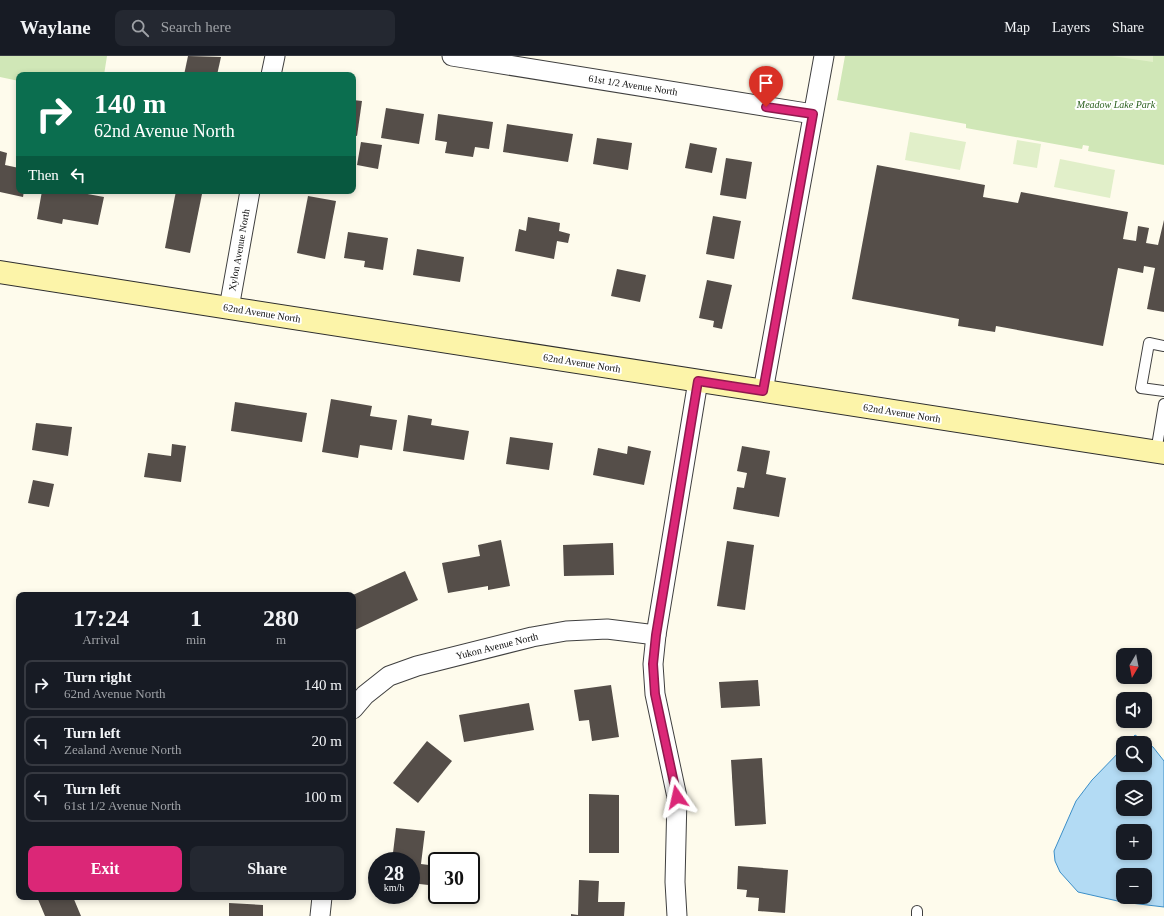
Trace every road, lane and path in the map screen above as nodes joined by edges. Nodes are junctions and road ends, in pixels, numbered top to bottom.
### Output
1 (274, 56) edge
2 (452, 56) edge
3 (824, 56) edge
4 (548, 63) edge
5 (271, 72) edge
6 (813, 114) junction
7 (249, 194) edge
8 (0, 272) edge
9 (229, 308) junction
10 (1164, 346) edge
11 (698, 381) junction
12 (763, 391) junction
13 (1164, 391) edge
14 (1164, 404) edge
15 (1160, 453) edge
16 (656, 635) junction
17 (356, 706) edge
18 (322, 900) edge
19 (320, 916) edge
20 (677, 916) edge

1 - 5 street
2 - 4 street, 61st 1/2 Avenue North
3 - 6 street
4 - 6 street, 61st 1/2 Avenue North
6 - 12 street
7 - 9 street, Xylon Avenue North
8 - 9 street, 62nd Avenue North
9 - 11 street, 62nd Avenue North
10 - 13 lane
11 - 12 street, 62nd Avenue North
11 - 16 street
12 - 15 street, 62nd Avenue North
14 - 15 lane
16 - 17 street, Yukon Avenue North
16 - 20 street
18 - 19 street

